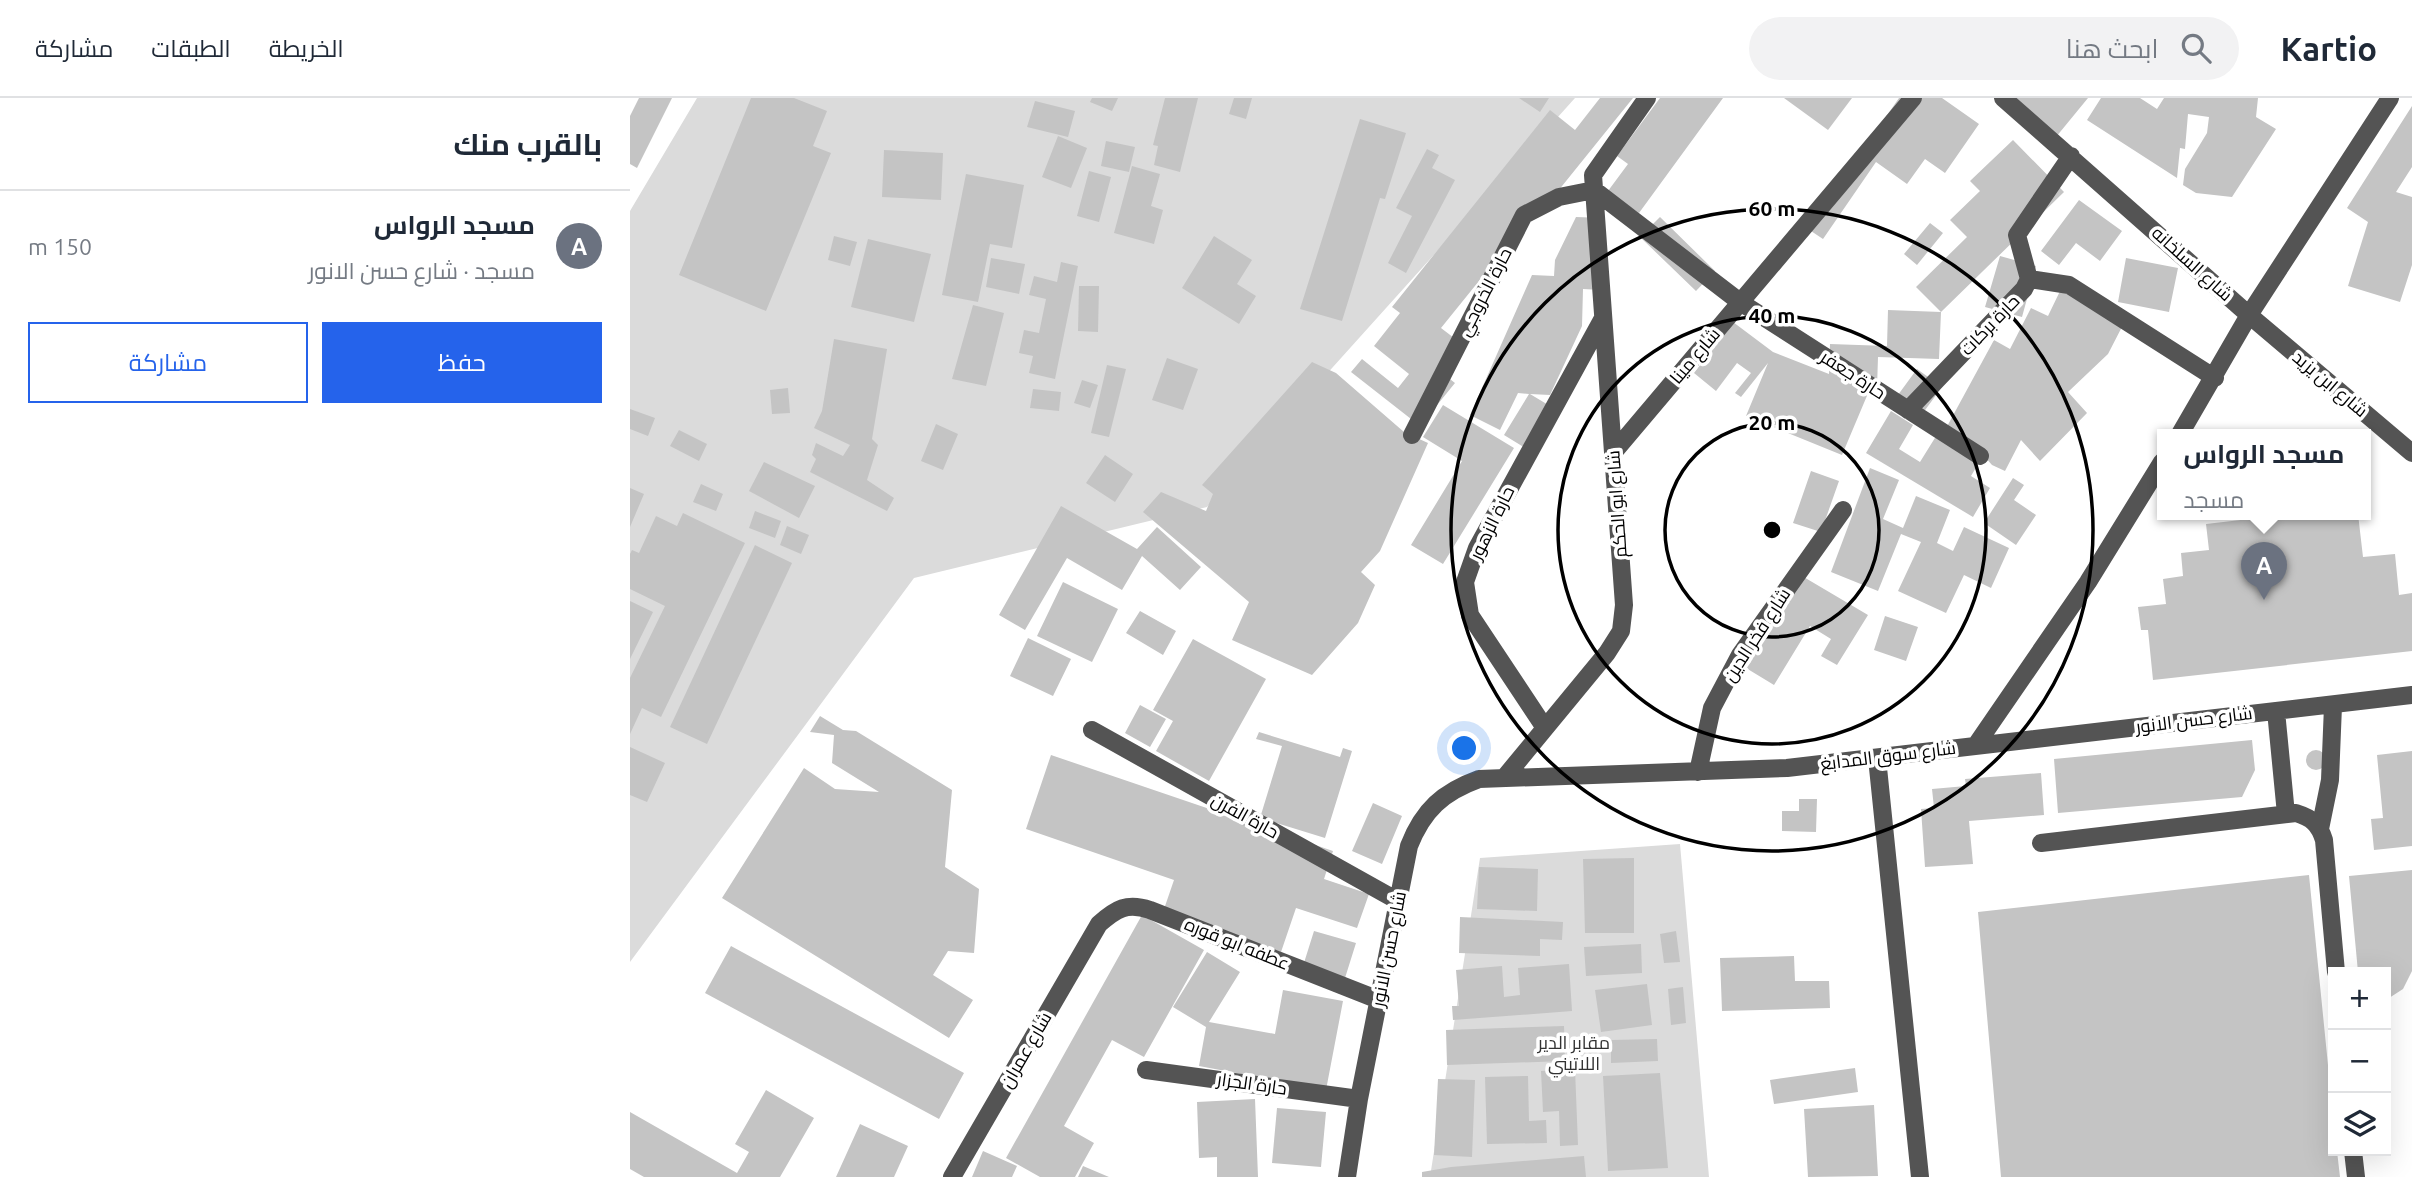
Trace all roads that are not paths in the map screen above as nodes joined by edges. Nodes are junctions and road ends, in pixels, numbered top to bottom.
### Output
1 (1647, 98) edge
2 (1913, 98) edge
3 (2003, 98) edge
4 (2390, 98) edge
5 (2071, 156) junction
6 (1594, 190) junction
7 (2029, 279) junction
8 (1741, 302) junction
9 (2249, 315) junction
10 (1603, 318) junction
11 (2215, 378) junction
12 (1908, 410) junction
13 (2183, 429) edge
14 (1412, 435) dead end
15 (1613, 453) junction
16 (2412, 453) edge
17 (1980, 456) dead end
18 (2157, 470) edge
19 (1843, 510) dead end
20 (2412, 695) edge
21 (2333, 706) junction
22 (2276, 711) junction
23 (1545, 728) junction
24 (1092, 730) dead end
25 (1976, 745) junction
26 (1877, 758) junction
27 (1698, 772) junction
28 (1504, 778) junction
29 (2286, 814) junction
30 (2320, 829) junction
31 (2041, 843) dead end
32 (1398, 901) junction
33 (1099, 924) joint
34 (2335, 967) edge
35 (1379, 1000) junction
36 (1146, 1070) dead end
37 (1359, 1099) junction
38 (2354, 1156) edge
39 (952, 1177) edge
40 (1347, 1177) edge
41 (1920, 1177) edge
42 (2356, 1177) edge

1 - 6 street
2 - 8 street, شارع مينا
3 - 5 street, شارع السلخانه
4 - 9 street, شارع السلخانه
5 - 7 street, حارة بركات
5 - 9 street, شارع السلخانه
6 - 8 street, حارة جعفر
6 - 10 street, شارع ابو الحكم
6 - 14 street, حارة الخروجي
7 - 11 street
7 - 12 street, حارة بركات
8 - 12 street, حارة جعفر
8 - 15 street, شارع مينا
9 - 11 street
9 - 16 street, شارع ابن يزيد
10 - 15 street, شارع ابو الحكم
10 - 23 street, حارة الزهور
11 - 13 street
12 - 17 street, حارة جعفر
15 - 23 street, شارع ابو الحكم
18 - 25 street, شارع سوق المدابغ
19 - 27 street, شارع فخر الدين
20 - 21 street, شارع حسن الانور
21 - 22 street, شارع حسن الانور
21 - 30 street
22 - 25 street, شارع حسن الانور
22 - 29 street
23 - 28 street, شارع ابو الحكم
24 - 32 street, حارة الفرن
25 - 26 street, شارع سوق المدابغ
26 - 27 street, شارع سوق المدابغ
26 - 41 street
27 - 28 street, شارع سوق المدابغ
28 - 32 street, شارع حسن الانور
29 - 30 street
29 - 31 street
30 - 34 street
32 - 35 street, شارع حسن الانور
33 - 35 street, عطفه ابو قوره
33 - 39 street, شارع عمران
35 - 37 street, شارع حسن الانور
36 - 37 street, حارة الجزار
37 - 40 street, شارع حسن الانور
38 - 42 street

